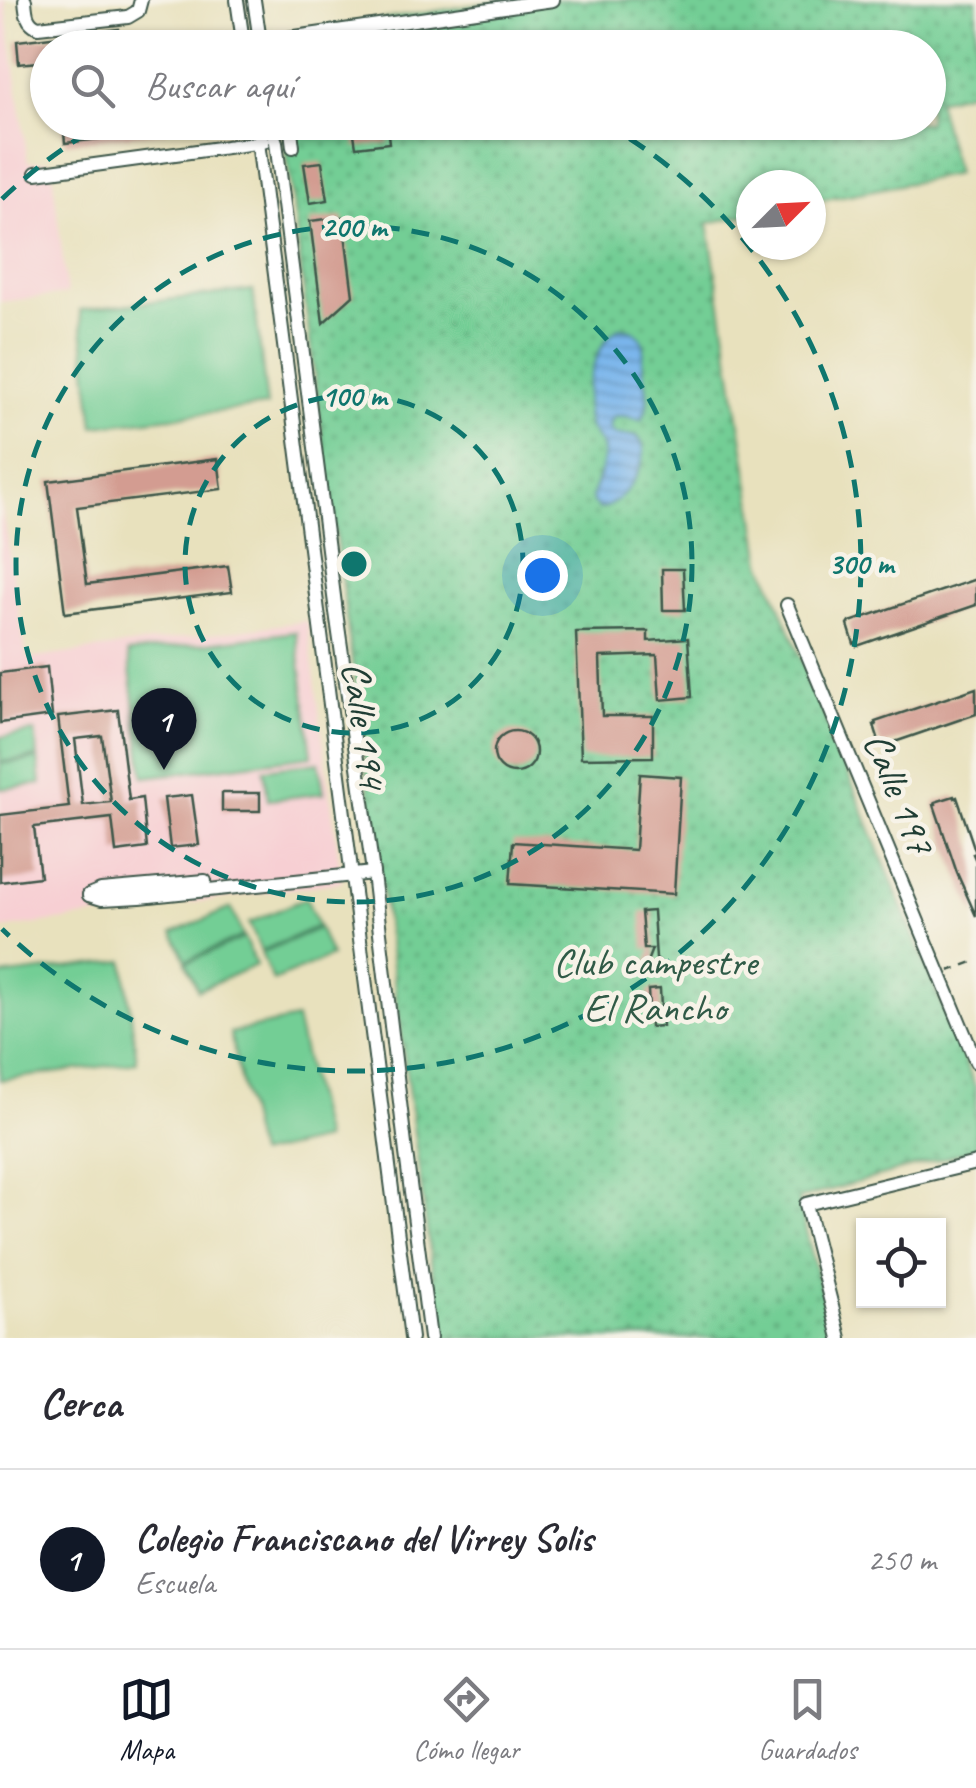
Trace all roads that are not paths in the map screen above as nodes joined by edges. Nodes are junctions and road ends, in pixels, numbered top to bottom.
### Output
1 (25, 0) edge
2 (140, 0) edge
3 (237, 0) edge
4 (254, 0) edge
5 (552, 0) edge
6 (241, 30) edge
7 (258, 30) edge
8 (344, 30) edge
9 (292, 140) edge
10 (258, 142) junction
11 (276, 142) joint
12 (293, 147) dead end
13 (36, 173) dead end
14 (787, 605) dead end
15 (372, 869) junction
16 (352, 871) junction
17 (976, 1062) edge
18 (406, 1153) junction
19 (386, 1156) junction
20 (976, 1163) edge
21 (411, 1338) edge
22 (430, 1338) edge
23 (840, 1338) edge

1 - 2 street
3 - 6 street
4 - 7 street
5 - 8 street
9 - 12 street
10 - 11 street
10 - 13 street
10 - 16 street, Calle 194
11 - 15 street, Calle 194
14 - 17 street, Calle 197
15 - 16 street
15 - 18 street, Calle 194
16 - 16 street
16 - 19 street, Calle 194
18 - 19 street
18 - 22 street, Calle 194
19 - 21 street, Calle 194
20 - 23 street

